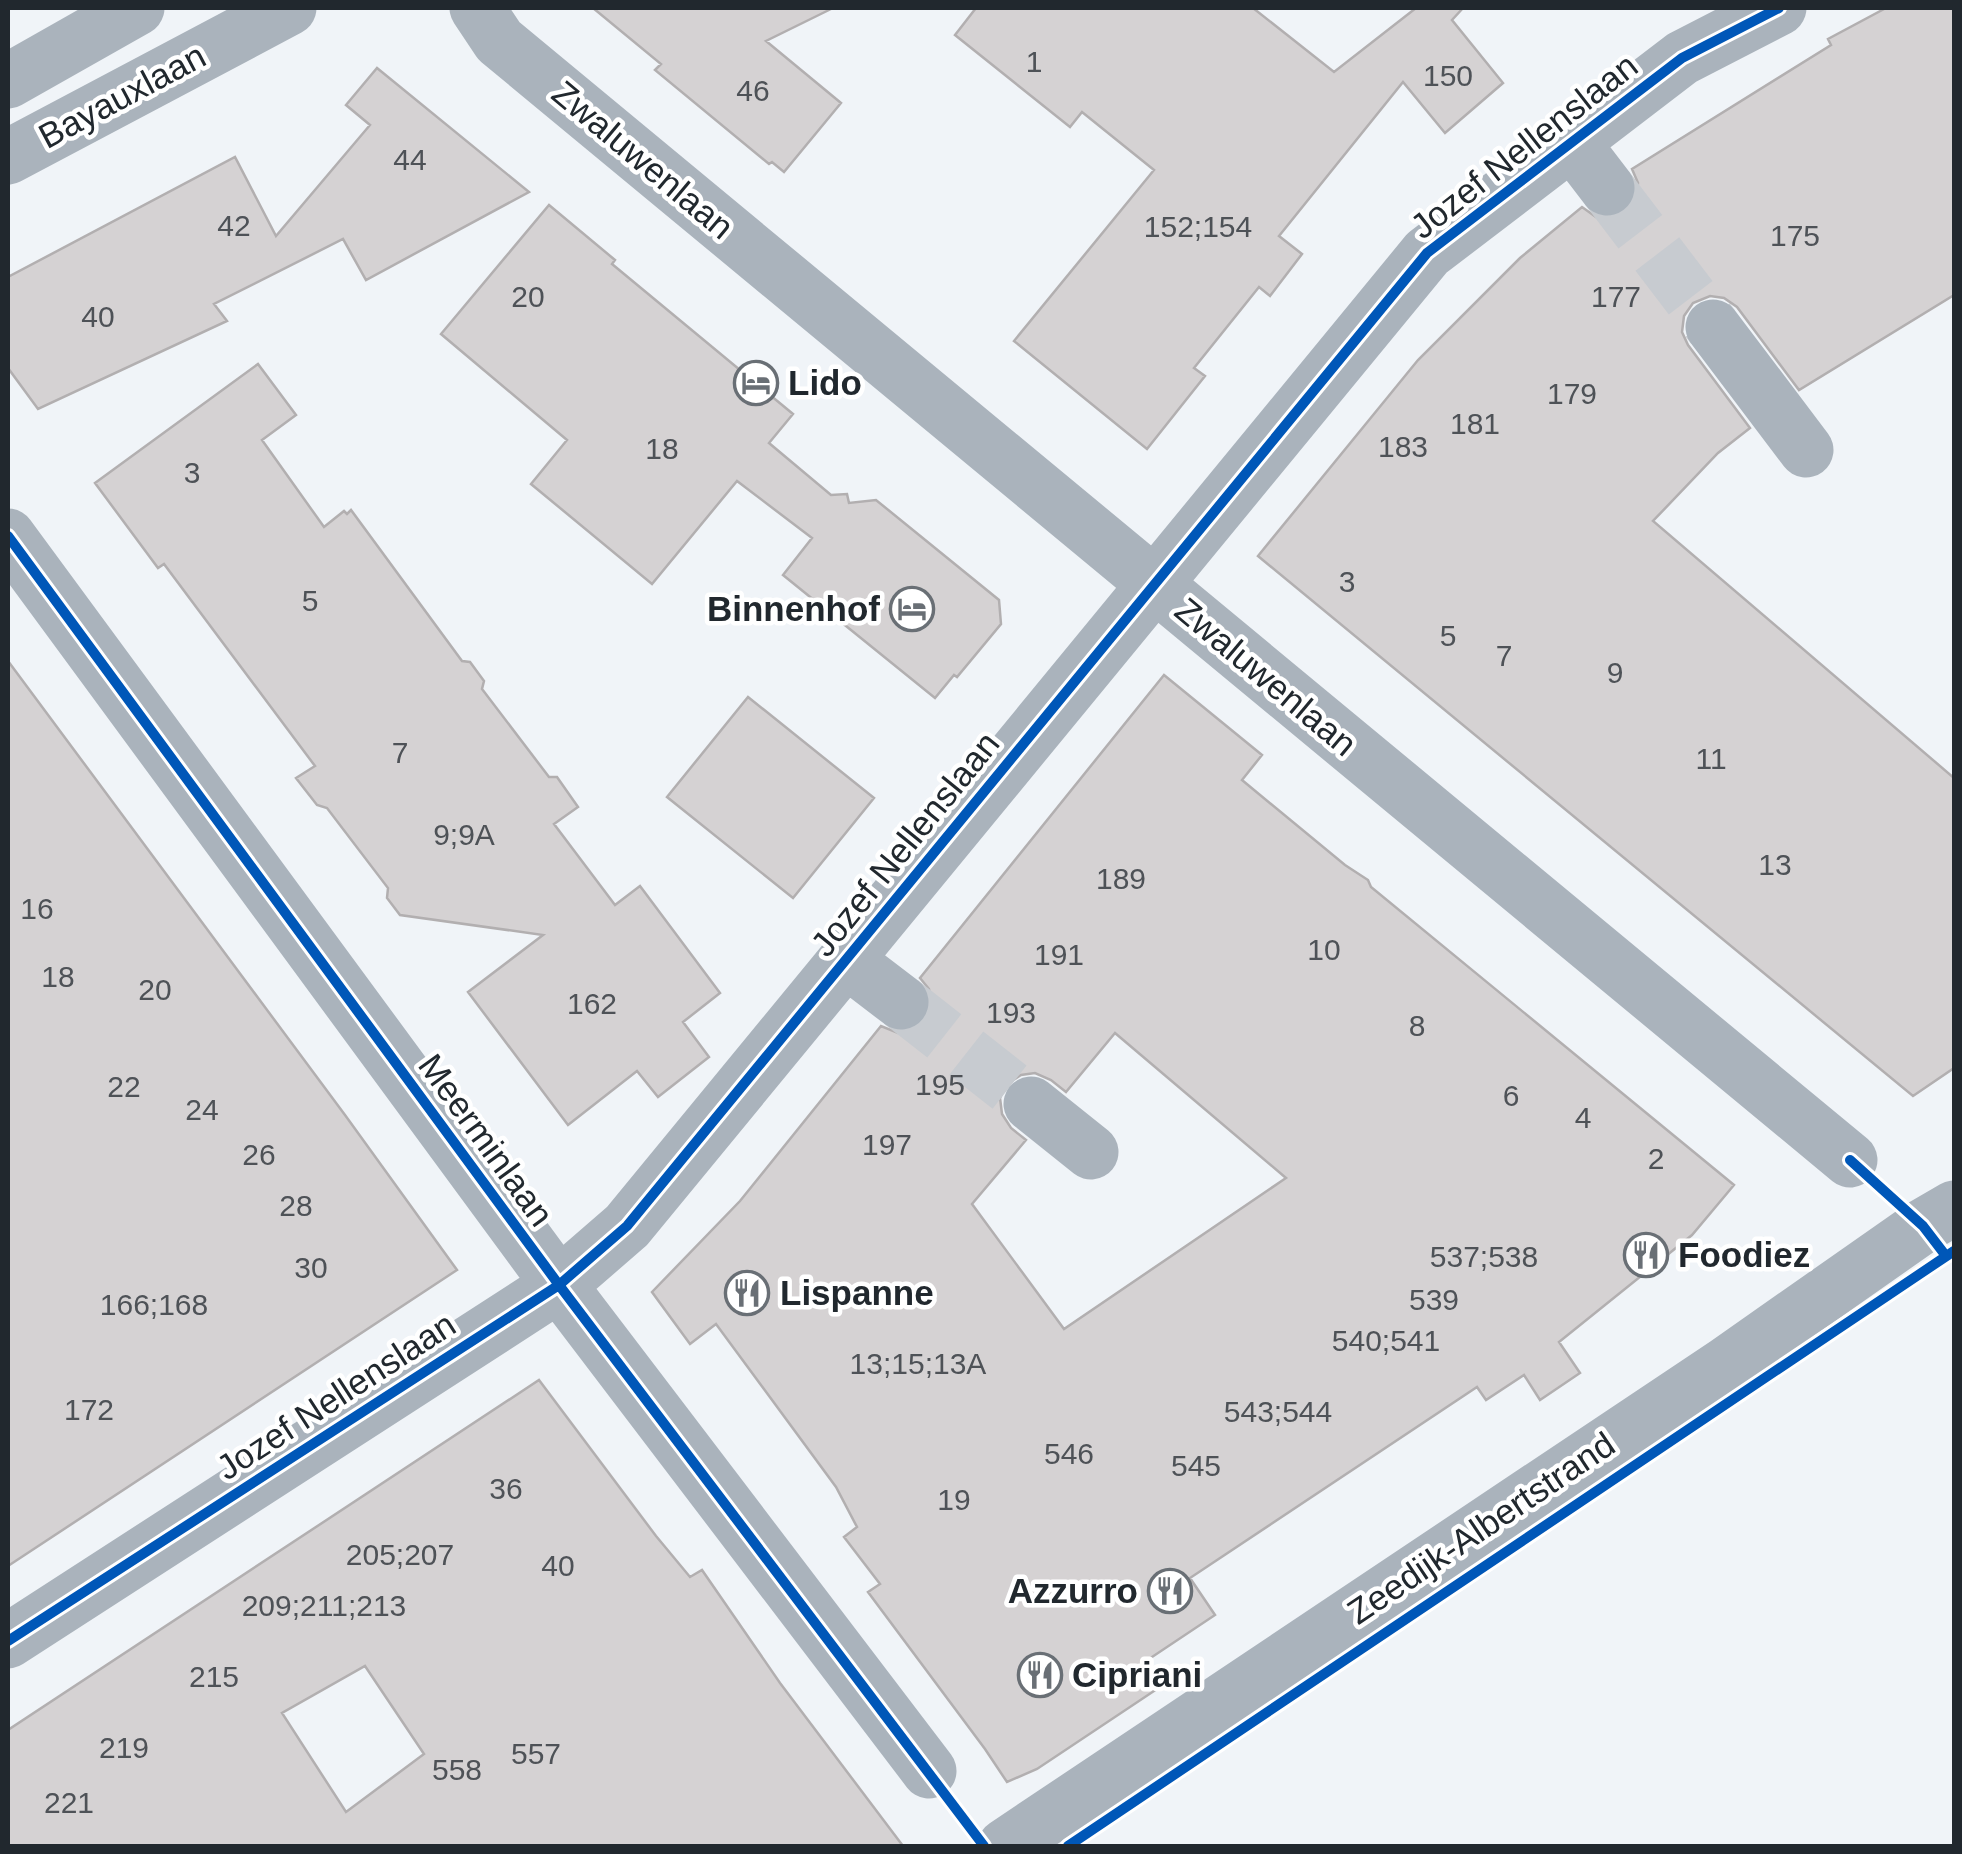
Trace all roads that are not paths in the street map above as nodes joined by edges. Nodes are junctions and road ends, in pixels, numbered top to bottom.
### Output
1 (137, 8) edge
2 (288, 8) edge
3 (477, 8) edge
4 (1779, 8) edge
5 (8, 81) edge
6 (1570, 142) junction
7 (8, 157) edge
8 (1607, 188) tunnel mouth
9 (1713, 328) tunnel mouth
10 (1806, 450) dead end
11 (8, 536) edge
12 (1154, 584) junction
13 (846, 960) junction
14 (901, 1002) tunnel mouth
15 (1031, 1104) tunnel mouth
16 (1091, 1152) dead end
17 (1850, 1160) dead end
18 (1954, 1208) edge
19 (559, 1285) junction
20 (8, 1641) edge
21 (929, 1771) dead end
22 (1005, 1846) edge

1 - 5 street, Bayauxlaan
2 - 7 street, Bayauxlaan
3 - 12 street, Zwaluwenlaan
4 - 6 street, Jozef Nellenslaan
6 - 8 street
6 - 12 street, Jozef Nellenslaan
9 - 10 street
11 - 19 street, Meerminlaan
12 - 13 street, Jozef Nellenslaan
12 - 17 street, Zwaluwenlaan
13 - 14 street
13 - 19 street, Jozef Nellenslaan
15 - 16 street
18 - 22 street, Zeedijk-Albertstrand
19 - 20 street, Jozef Nellenslaan
19 - 21 street, Meerminlaan

